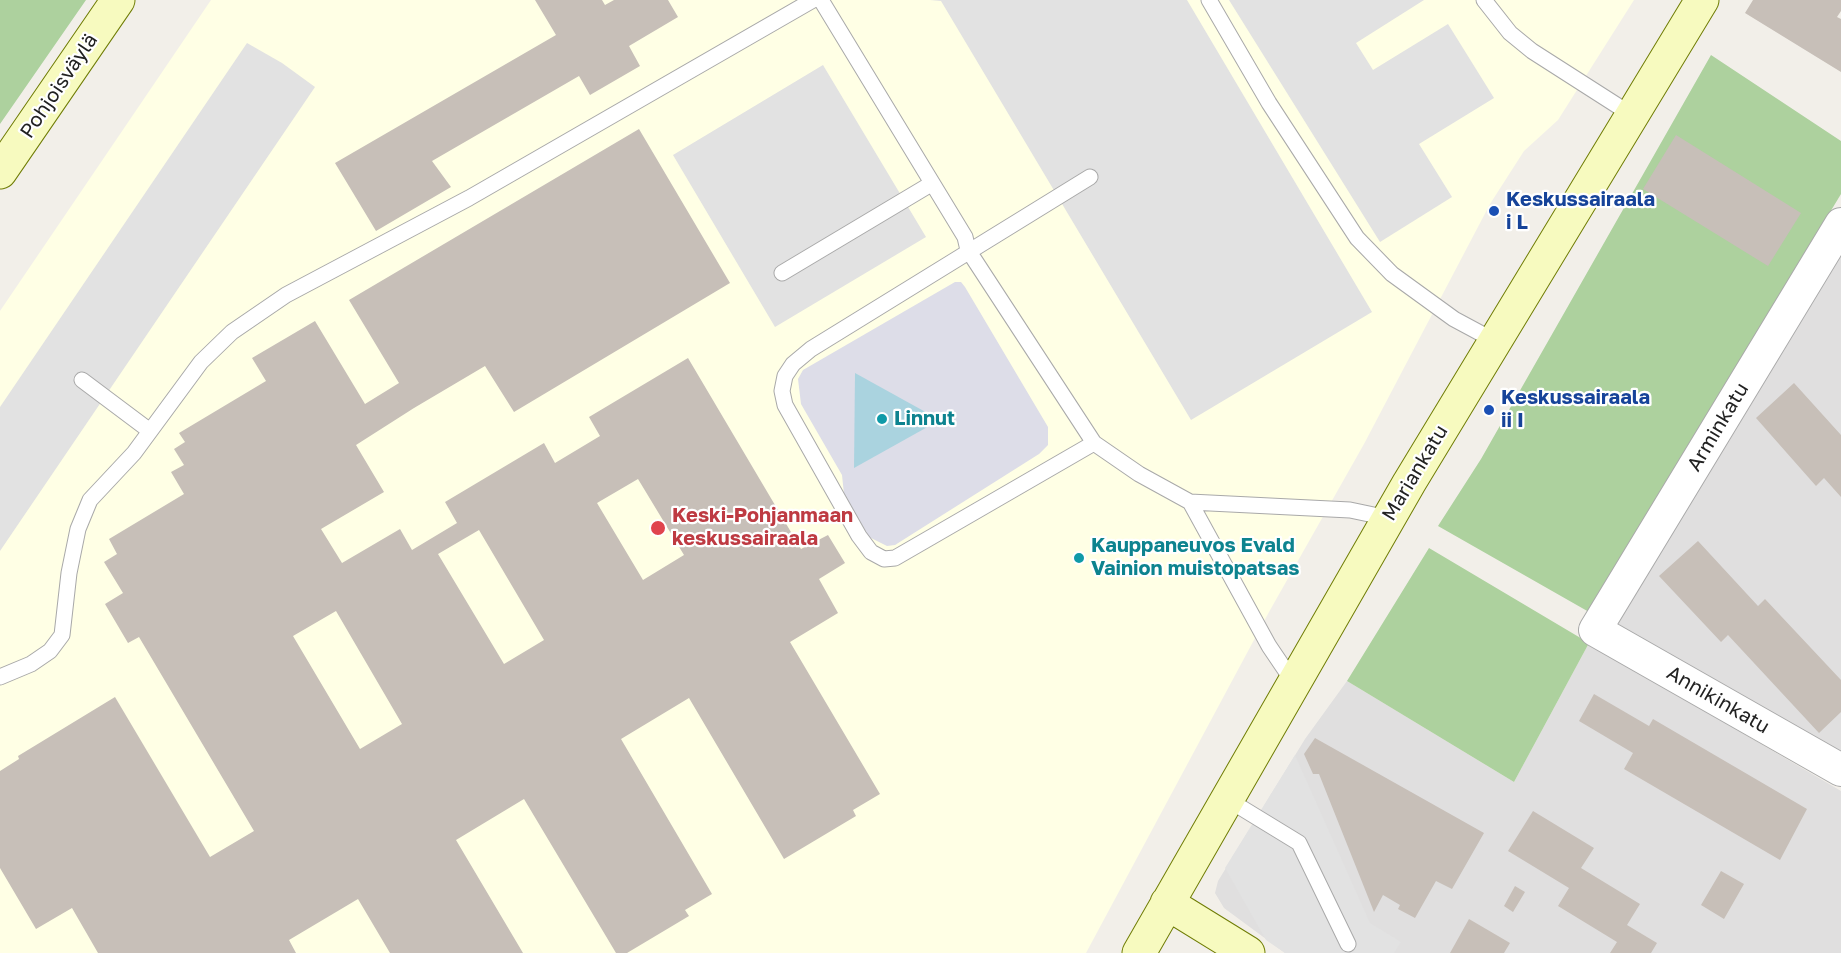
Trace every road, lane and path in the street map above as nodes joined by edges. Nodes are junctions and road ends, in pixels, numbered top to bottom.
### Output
1 (117, 0) edge
2 (813, 0) edge
3 (821, 0) edge
4 (1209, 0) edge
5 (1484, 0) edge
6 (1702, 0) edge
7 (1632, 115) junction
8 (0, 172) edge
9 (1090, 177) dead end
10 (931, 184) junction
11 (1841, 224) edge
12 (968, 250) junction
13 (782, 273) dead end
14 (1496, 341) junction
15 (82, 380) dead end
16 (150, 431) junction
17 (1094, 443) junction
18 (1190, 502) junction
19 (1388, 518) junction
20 (1595, 630) joint
21 (0, 677) edge
22 (1294, 682) junction
23 (1841, 770) edge
24 (1227, 799) junction
25 (1167, 903) junction
26 (1348, 944) dead end
27 (1139, 953) edge
28 (1248, 953) edge

1 - 8 street, Pohjoisväylä
2 - 16 lane
3 - 10 lane
4 - 14 lane
5 - 7 lane
6 - 7 street, Mariankatu
7 - 14 street, Mariankatu
9 - 12 lane
10 - 12 lane
10 - 13 lane
11 - 20 street, Arminkatu
12 - 17 lane
12 - 17 lane
14 - 19 street, Mariankatu
15 - 16 lane
16 - 21 lane
17 - 18 lane
18 - 19 lane
18 - 22 lane
19 - 22 street, Mariankatu
20 - 23 street, Annikinkatu
22 - 24 street, Mariankatu
24 - 25 street, Mariankatu
24 - 26 lane
25 - 27 street, Mariankatu
25 - 28 street

